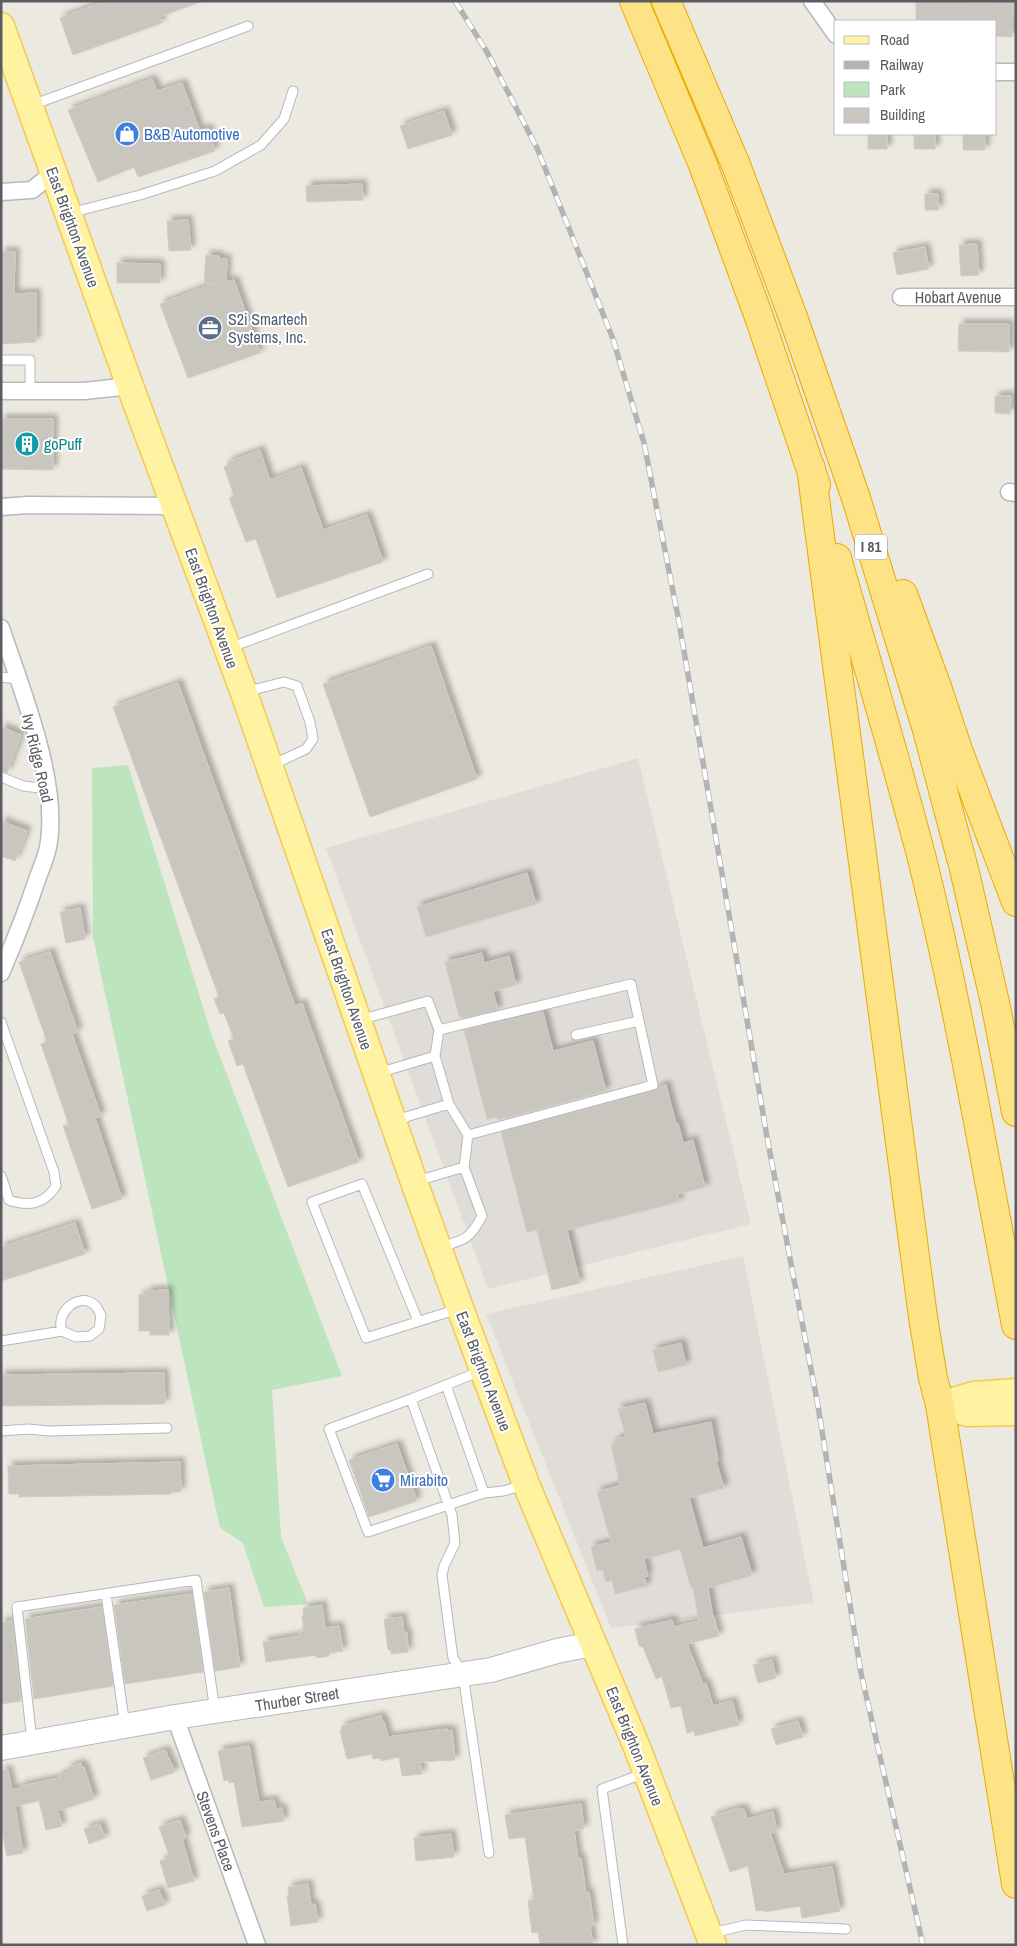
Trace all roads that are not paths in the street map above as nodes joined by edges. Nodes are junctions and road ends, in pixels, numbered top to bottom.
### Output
1 (634, 1) edge
2 (666, 1) edge
3 (812, 1) edge
4 (1, 26) edge
5 (248, 26) dead end
6 (834, 32) edge
7 (997, 72) edge
8 (1016, 72) edge
9 (293, 91) dead end
10 (29, 106) junction
11 (53, 173) junction
12 (1, 192) edge
13 (68, 213) junction
14 (901, 297) dead end
15 (1016, 298) edge
16 (1, 360) edge
17 (130, 386) junction
18 (1, 391) edge
19 (30, 391) junction
20 (811, 468) junction
21 (856, 498) junction
22 (174, 506) junction
23 (1, 507) edge
24 (428, 574) dead end
25 (1, 628) edge
26 (227, 648) junction
27 (1, 677) edge
28 (18, 679) junction
29 (244, 693) junction
30 (269, 766) junction
31 (1, 777) edge
32 (48, 789) junction
33 (1016, 902) edge
34 (3, 963) edge
35 (358, 1020) junction
36 (639, 1021) junction
37 (1, 1022) edge
38 (439, 1030) junction
39 (576, 1035) dead end
40 (435, 1056) junction
41 (377, 1073) junction
42 (449, 1104) junction
43 (1016, 1112) edge
44 (393, 1120) junction
45 (468, 1135) junction
46 (464, 1167) junction
47 (1, 1176) edge
48 (414, 1182) junction
49 (438, 1247) junction
50 (460, 1308) junction
51 (418, 1321) junction
52 (1016, 1325) edge
53 (62, 1331) junction
54 (1, 1341) edge
55 (484, 1370) junction
56 (446, 1385) junction
57 (1016, 1392) edge
58 (410, 1400) junction
59 (940, 1405) junction
60 (1016, 1412) edge
61 (168, 1428) dead end
62 (433, 1430) dead end
63 (1, 1431) edge
64 (423, 1434) junction
65 (526, 1484) junction
66 (484, 1493) junction
67 (448, 1505) junction
68 (106, 1594) junction
69 (592, 1644) junction
70 (463, 1674) junction
71 (215, 1711) junction
72 (175, 1717) junction
73 (125, 1726) junction
74 (32, 1742) junction
75 (1, 1748) edge
76 (646, 1773) junction
77 (489, 1853) dead end
78 (1016, 1884) edge
79 (846, 1929) dead end
80 (711, 1939) edge
81 (257, 1945) edge
82 (623, 1945) edge

1 - 20 highway, I 81
2 - 21 highway, I 81
3 - 6 street
4 - 10 main road, East Brighton Avenue
5 - 10 lane
7 - 8 street
9 - 13 lane
10 - 11 main road, East Brighton Avenue
11 - 12 street
11 - 13 main road, East Brighton Avenue
13 - 17 main road, East Brighton Avenue
14 - 15 street, Hobart Avenue
16 - 19 lane
17 - 19 street
17 - 22 main road, East Brighton Avenue
18 - 19 street
20 - 52 highway, I 81
20 - 59 highway
21 - 33 highway
21 - 43 highway, I 81
22 - 23 street
22 - 26 main road, East Brighton Avenue
24 - 26 lane
25 - 28 street, Ivy Ridge Road
26 - 29 main road, East Brighton Avenue
27 - 28 lane
28 - 32 street, Ivy Ridge Road
29 - 30 main road, East Brighton Avenue
29 - 30 lane
30 - 35 main road, East Brighton Avenue
31 - 32 lane
32 - 34 street, Ivy Ridge Road
35 - 38 lane
35 - 41 main road, East Brighton Avenue
36 - 38 lane
36 - 39 lane
36 - 45 lane
37 - 47 lane
38 - 40 lane
40 - 41 lane
40 - 42 lane
41 - 44 main road, East Brighton Avenue
42 - 44 lane
42 - 45 lane
44 - 48 main road, East Brighton Avenue
45 - 46 lane
46 - 48 lane
46 - 49 lane
48 - 49 main road, East Brighton Avenue
49 - 50 main road, East Brighton Avenue
50 - 51 lane
50 - 55 main road, East Brighton Avenue
51 - 51 lane
53 - 53 lane
53 - 54 lane
55 - 56 lane
55 - 65 main road, East Brighton Avenue
56 - 58 lane
56 - 66 lane
57 - 59 main road
58 - 64 lane
58 - 67 lane
59 - 60 main road
59 - 78 highway
61 - 63 lane
62 - 64 lane
64 - 67 lane
65 - 66 lane
65 - 69 main road, East Brighton Avenue
66 - 67 lane
67 - 70 lane
68 - 71 lane
68 - 73 lane
68 - 74 lane
69 - 70 street, Thurber Street
69 - 76 main road, East Brighton Avenue
70 - 71 street, Thurber Street
70 - 77 lane
71 - 72 street, Thurber Street
72 - 73 street, Thurber Street
72 - 81 street, Stevens Place
73 - 74 street, Thurber Street
74 - 75 street, Thurber Street
76 - 80 main road, East Brighton Avenue
76 - 82 lane
79 - 80 lane

